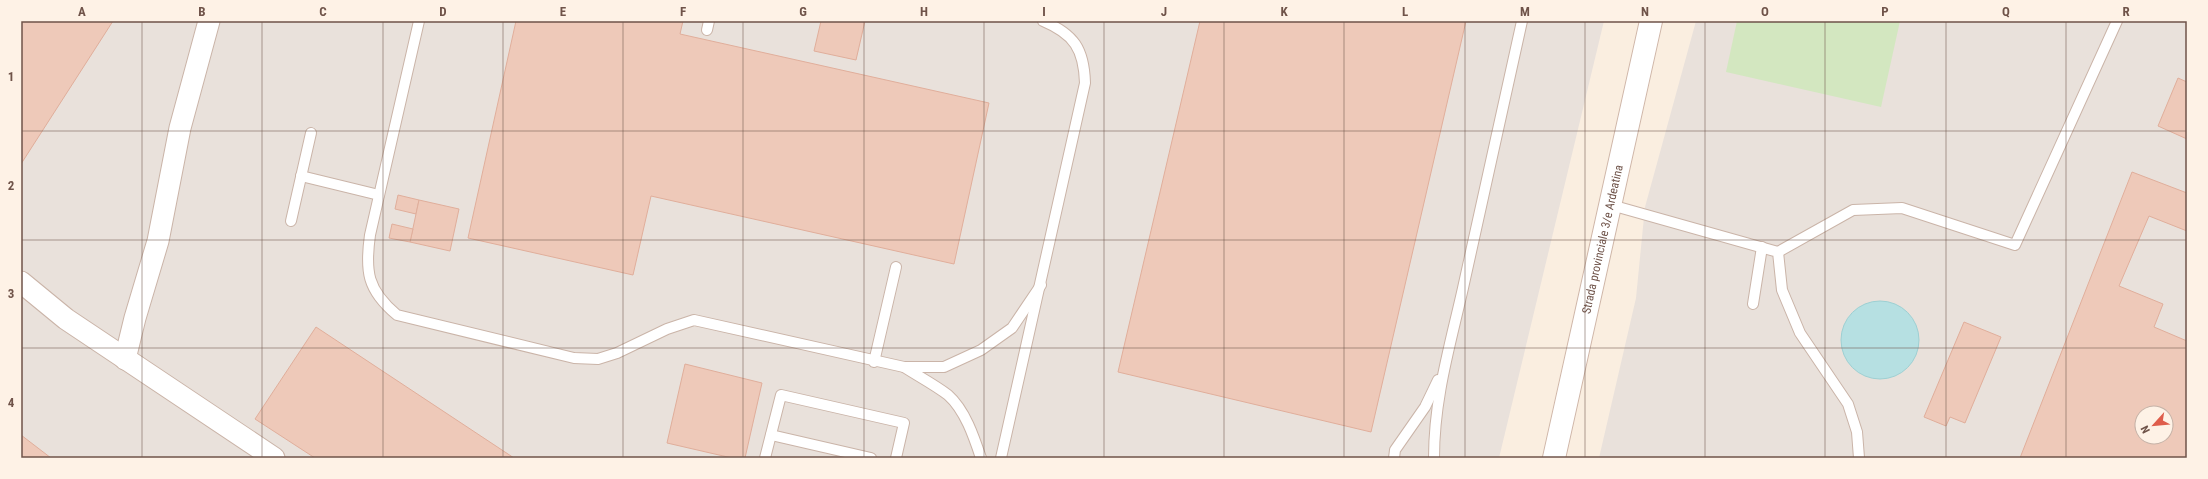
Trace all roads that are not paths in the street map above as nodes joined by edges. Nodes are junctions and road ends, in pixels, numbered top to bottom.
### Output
1 (209, 21) edge
2 (419, 21) edge
3 (1042, 21) edge
4 (1522, 21) edge
5 (1651, 21) edge
6 (2117, 21) edge
7 (311, 133) dead end
8 (302, 176) junction
9 (380, 195) junction
10 (1611, 205) junction
11 (291, 221) dead end
12 (1762, 248) junction
13 (1778, 252) junction
14 (896, 266) dead end
15 (21, 282) edge
16 (1041, 285) junction
17 (1753, 304) dead end
18 (125, 359) junction
19 (874, 362) junction
20 (904, 367) junction
21 (1442, 371) junction
22 (771, 435) junction
23 (274, 458) edge
24 (765, 458) edge
25 (871, 458) edge
26 (896, 458) edge
27 (981, 458) edge
28 (1001, 458) edge
29 (1394, 458) edge
30 (1434, 458) edge
31 (1554, 458) edge
32 (1859, 458) edge

1 - 18 street
2 - 9 lane
3 - 16 lane
4 - 21 lane
5 - 10 main road, Strada provinciale 3/e Ardeatina
6 - 13 lane
7 - 8 lane
8 - 9 lane
8 - 11 lane
9 - 19 lane
10 - 12 lane
10 - 31 main road, Strada provinciale 3/e Ardeatina
12 - 13 lane
12 - 17 lane
13 - 32 lane
14 - 19 lane
15 - 18 street
16 - 20 lane
16 - 28 lane
18 - 23 street
19 - 20 lane
20 - 27 lane
21 - 29 lane
21 - 30 lane
22 - 24 lane
22 - 25 lane
22 - 26 lane

